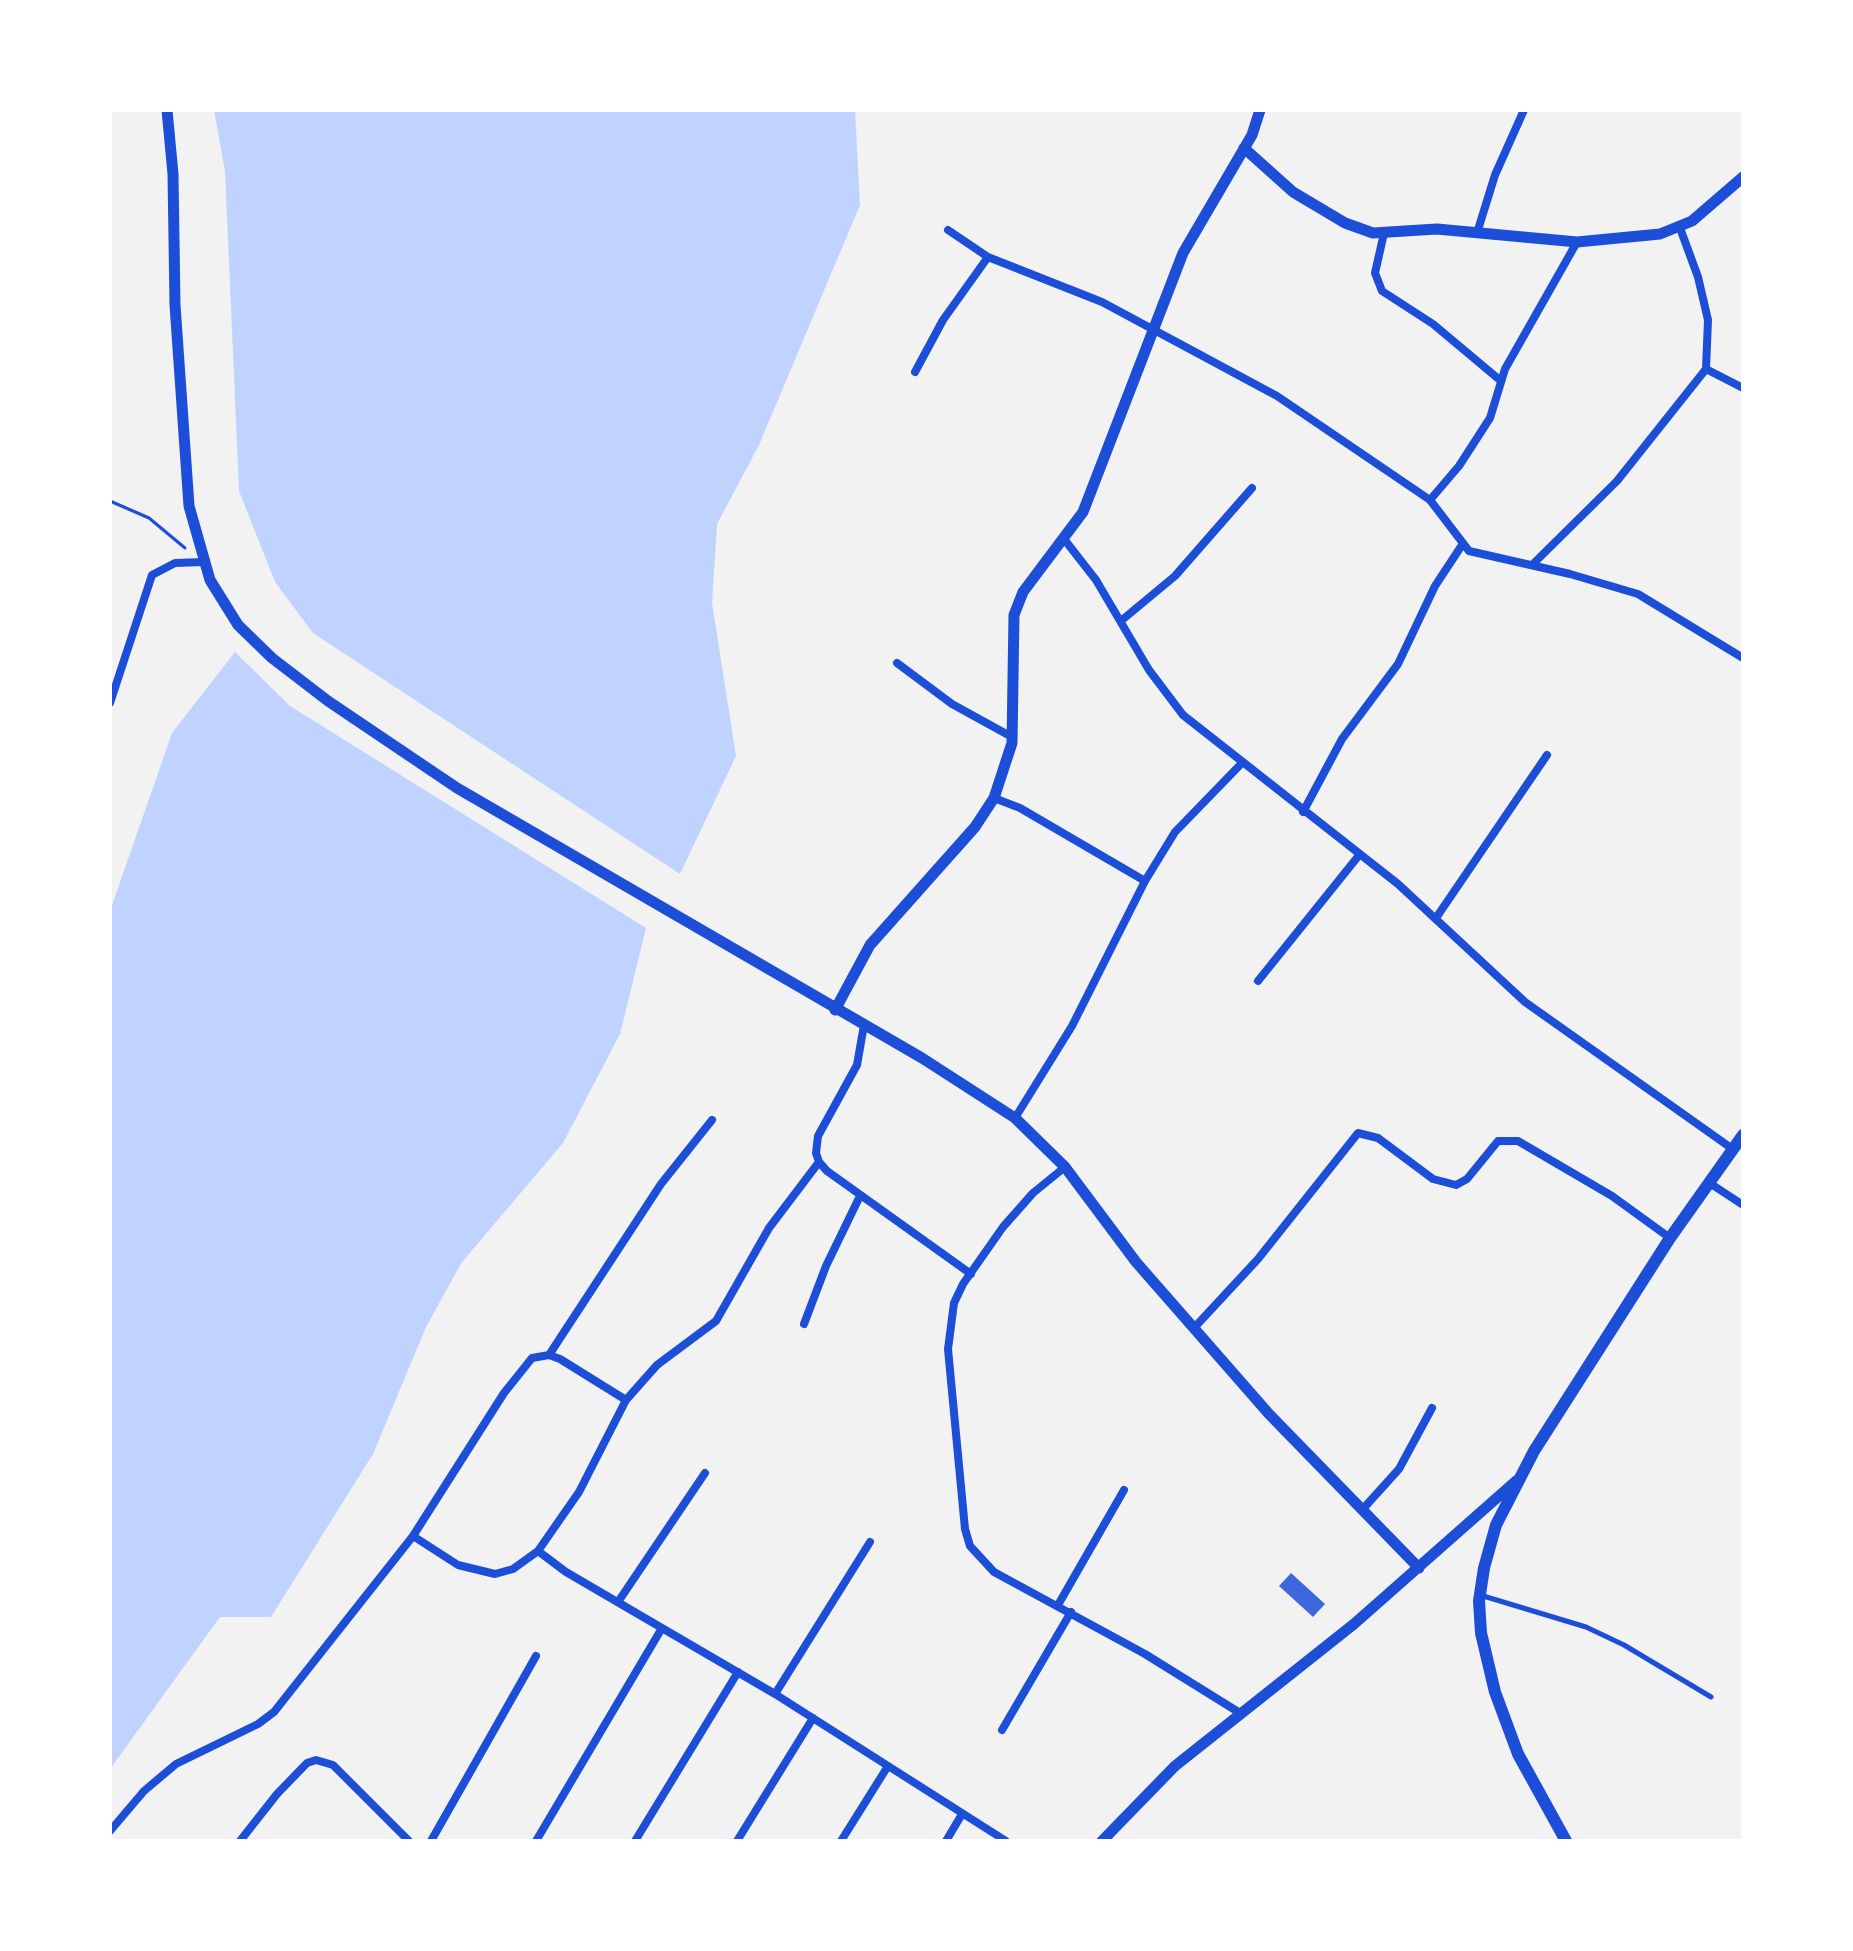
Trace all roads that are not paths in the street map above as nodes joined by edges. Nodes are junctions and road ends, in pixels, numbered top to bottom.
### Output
1 (167, 110) edge
2 (1260, 110) edge
3 (1524, 110) edge
4 (1244, 148) junction
5 (1743, 177) edge
6 (1680, 228) junction
7 (948, 230) dead end
8 (1384, 233) junction
9 (1477, 233) junction
10 (1577, 242) junction
11 (988, 257) junction
12 (1155, 333) junction
13 (1706, 369) junction
14 (915, 372) dead end
15 (1501, 381) junction
16 (1743, 388) edge
17 (1252, 488) dead end
18 (1430, 500) junction
19 (1064, 539) junction
20 (1462, 545) junction
21 (204, 562) junction
22 (1532, 565) junction
23 (1122, 620) junction
24 (1743, 658) edge
25 (897, 663) dead end
26 (110, 703) edge
27 (1012, 737) junction
28 (1547, 755) dead end
29 (1241, 764) junction
30 (994, 798) junction
31 (1303, 812) junction
32 (1360, 854) junction
33 (1145, 881) junction
34 (1436, 918) junction
35 (1258, 981) dead end
36 (835, 1010) junction
37 (864, 1025) junction
38 (1015, 1118) junction
39 (712, 1120) dead end
40 (1743, 1135) edge
41 (1734, 1150) junction
42 (819, 1162) junction
43 (1065, 1167) junction
44 (1711, 1184) junction
45 (860, 1196) junction
46 (1743, 1205) edge
47 (1670, 1238) junction
48 (971, 1274) junction
49 (804, 1324) dead end
50 (1194, 1328) junction
51 (549, 1355) junction
52 (626, 1400) junction
53 (1432, 1408) dead end
54 (705, 1473) dead end
55 (1516, 1481) junction
56 (1124, 1490) dead end
57 (1362, 1510) junction
58 (413, 1536) junction
59 (870, 1542) dead end
60 (538, 1551) junction
61 (1419, 1568) junction
62 (1480, 1595) junction
63 (618, 1602) junction
64 (1058, 1605) junction
65 (1071, 1612) junction
66 (662, 1628) junction
67 (536, 1656) dead end
68 (738, 1672) junction
69 (775, 1694) junction
70 (1711, 1697) dead end
71 (1240, 1713) junction
72 (813, 1718) junction
73 (1002, 1730) dead end
74 (888, 1766) junction
75 (962, 1814) junction
76 (110, 1831) edge
77 (240, 1841) edge
78 (409, 1841) edge
79 (431, 1841) edge
80 (536, 1841) edge
81 (635, 1841) edge
82 (737, 1841) edge
83 (841, 1841) edge
84 (946, 1841) edge
85 (1006, 1841) edge
86 (1102, 1841) edge
87 (1566, 1841) edge

1 - 21 street
2 - 4 street
3 - 9 street
4 - 8 street
4 - 12 street
5 - 6 street
6 - 10 street
6 - 13 street
7 - 11 street
8 - 9 street
8 - 15 street
9 - 10 street
10 - 15 street
11 - 12 street
11 - 14 street
12 - 18 street
12 - 19 street
13 - 16 street
13 - 22 street
15 - 18 street
17 - 23 street
18 - 20 street
19 - 23 street
19 - 27 street
20 - 22 street
20 - 31 street
21 - 26 street
21 - 36 street
22 - 24 street
23 - 29 street
25 - 27 street
27 - 30 street
28 - 34 street
29 - 31 street
29 - 33 street
30 - 33 street
30 - 36 street
31 - 32 street
32 - 34 street
32 - 35 street
33 - 38 street
34 - 41 street
36 - 37 street
37 - 38 street
37 - 42 street
38 - 43 street
39 - 51 street
40 - 41 main road
41 - 44 main road
42 - 45 street
42 - 52 street
43 - 48 street
43 - 50 street
44 - 46 street
44 - 47 main road
45 - 48 street
45 - 49 street
47 - 50 street
47 - 55 main road
48 - 64 street
50 - 57 street
51 - 52 street
51 - 58 street
52 - 60 street
53 - 57 street
54 - 63 street
55 - 61 street
55 - 62 main road
56 - 64 street
57 - 61 street
58 - 60 street
58 - 76 street
59 - 69 street
60 - 63 street
61 - 71 street
62 - 70 lane
62 - 87 main road
63 - 66 street
64 - 65 street
65 - 71 street
65 - 73 street
66 - 68 street
66 - 80 street
67 - 79 street
68 - 69 street
68 - 81 street
69 - 72 street
71 - 86 street
72 - 74 street
72 - 82 street
74 - 75 street
74 - 83 street
75 - 84 street
75 - 85 street
77 - 78 street

